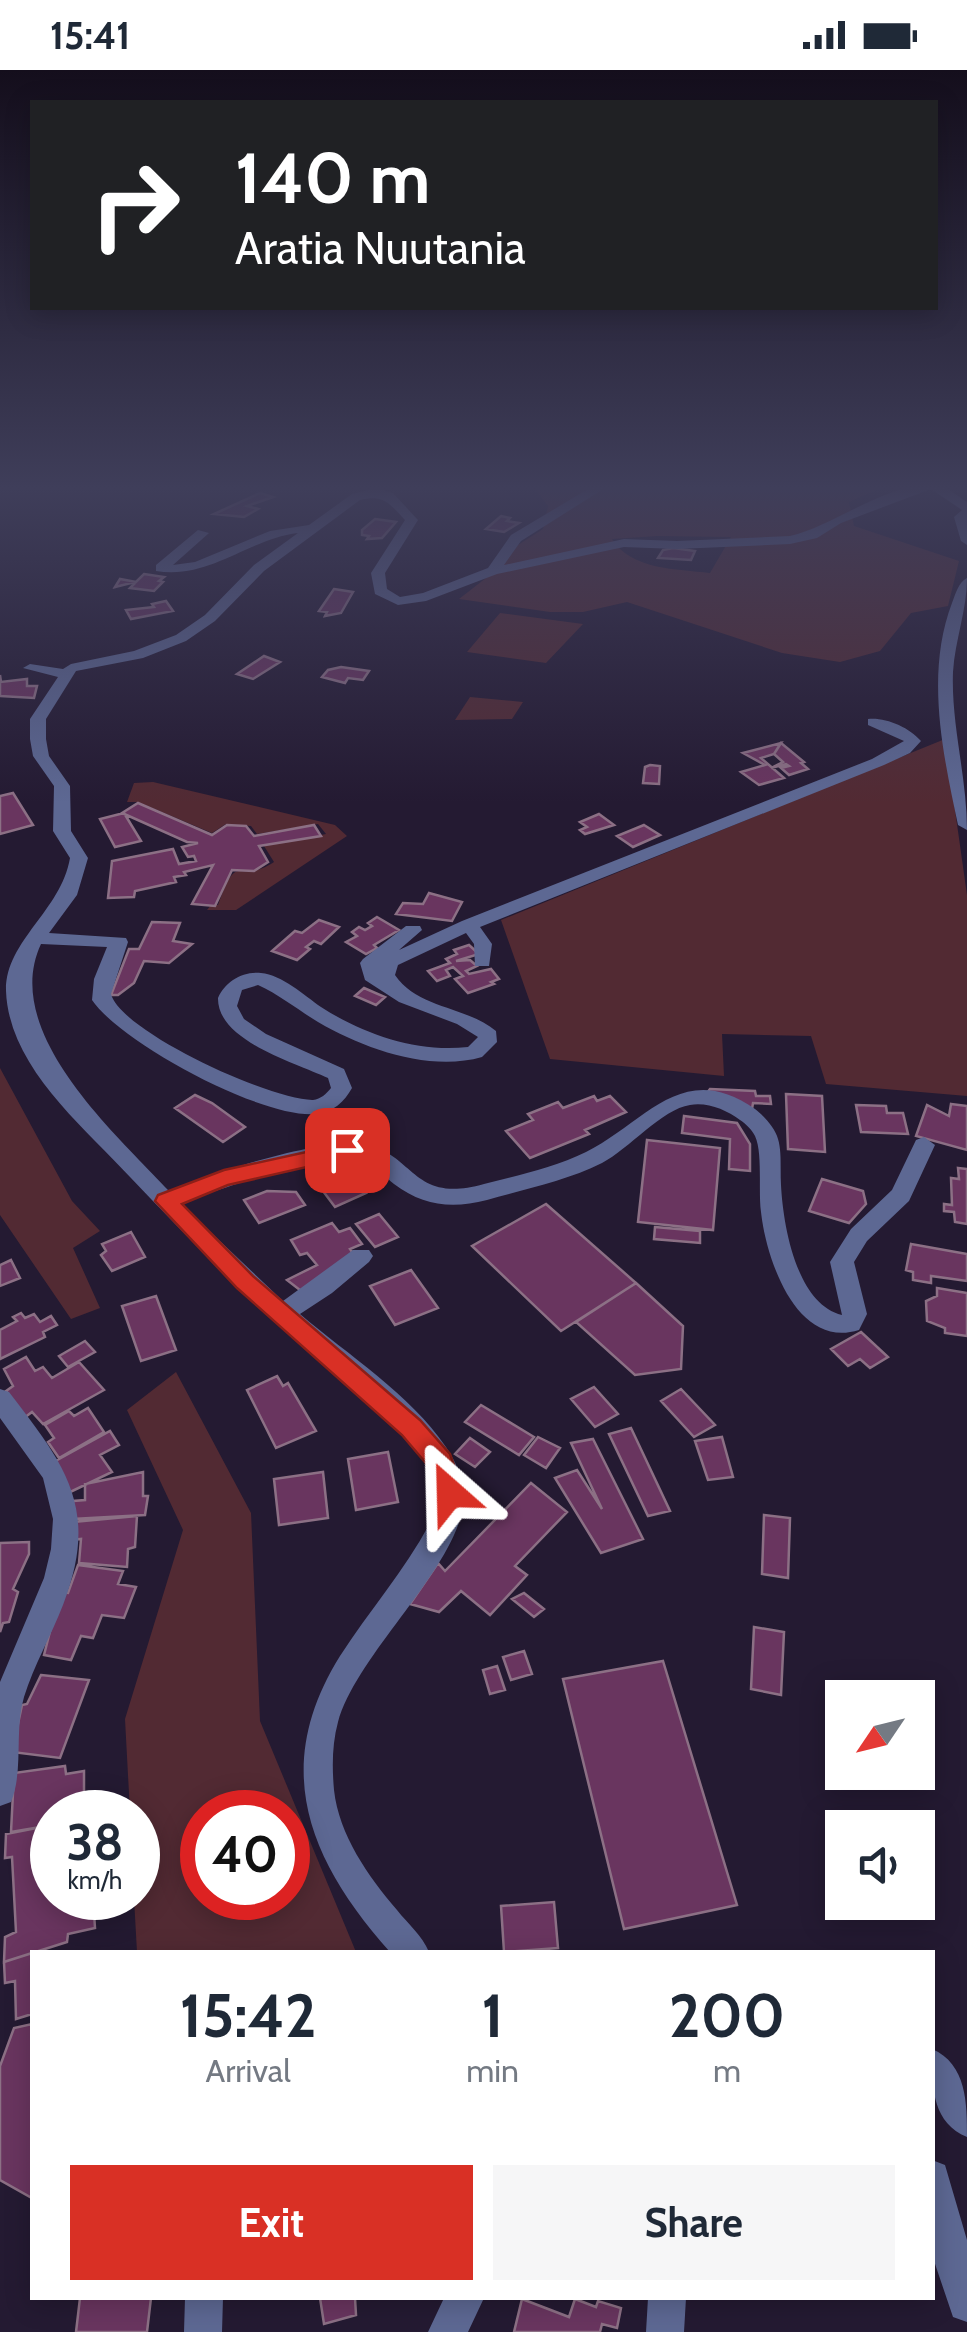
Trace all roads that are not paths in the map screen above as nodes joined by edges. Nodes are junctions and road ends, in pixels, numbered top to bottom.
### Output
1 (236, 592) edge
2 (381, 592) edge
3 (440, 592) edge
4 (964, 592) edge
5 (30, 668) dead end
6 (67, 674) junction
7 (873, 722) dead end
8 (967, 826) edge
9 (469, 925) junction
10 (413, 930) dead end
11 (38, 938) junction
12 (482, 962) dead end
13 (390, 986) junction
14 (924, 1145) dead end
15 (166, 1201) junction
16 (360, 1256) dead end
17 (282, 1314) junction
18 (0, 1399) edge
19 (0, 1791) edge
20 (410, 1950) edge
21 (935, 2071) edge
22 (967, 2119) edge
23 (935, 2187) edge
24 (204, 2300) edge
25 (464, 2300) edge
26 (668, 2300) edge
27 (967, 2302) edge
28 (204, 2332) edge
29 (447, 2332) edge
30 (665, 2332) edge

1 - 6 street
2 - 3 street
4 - 8 street
5 - 6 street
6 - 11 street
7 - 9 street
9 - 12 street
9 - 13 street
10 - 13 street
11 - 13 street
11 - 15 street
14 - 15 street
15 - 17 street
16 - 17 street
17 - 20 street
18 - 19 street
21 - 22 street
23 - 27 street
24 - 28 street
25 - 29 street
26 - 30 street

